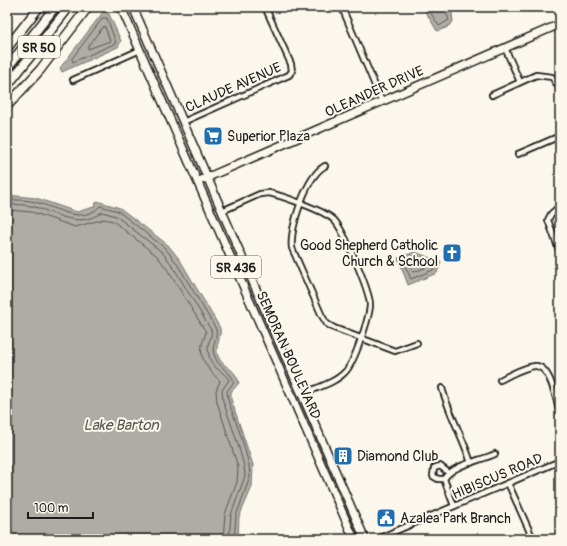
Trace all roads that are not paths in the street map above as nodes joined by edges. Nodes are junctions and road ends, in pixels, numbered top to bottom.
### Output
1 (39, 7) edge
2 (55, 7) edge
3 (69, 7) edge
4 (121, 7) edge
5 (133, 7) edge
6 (265, 7) edge
7 (86, 9) edge
8 (343, 10) dead end
9 (560, 24) edge
10 (7, 48) edge
11 (505, 48) junction
12 (140, 50) junction
13 (7, 68) edge
14 (73, 80) dead end
15 (520, 82) junction
16 (7, 86) edge
17 (560, 89) edge
18 (492, 95) dead end
19 (382, 102) junction
20 (7, 106) edge
21 (183, 122) junction
22 (560, 136) edge
23 (518, 154) dead end
24 (325, 166) dead end
25 (207, 178) junction
26 (198, 181) junction
27 (301, 205) junction
28 (560, 206) edge
29 (222, 211) junction
30 (560, 253) edge
31 (360, 338) junction
32 (417, 343) dead end
33 (500, 380) dead end
34 (288, 385) junction
35 (442, 388) dead end
36 (302, 394) junction
37 (293, 398) junction
38 (307, 407) junction
39 (560, 415) edge
40 (495, 454) dead end
41 (471, 463) junction
42 (559, 463) edge
43 (449, 473) junction
44 (444, 479) junction
45 (508, 483) junction
46 (454, 506) junction
47 (349, 528) junction
48 (354, 539) edge
49 (358, 539) edge
50 (364, 539) edge
51 (377, 539) edge
52 (533, 539) edge

1 - 10 highway
2 - 13 highway, SR 50
3 - 16 highway, SR 50
4 - 12 main road, SEMORAN BOULEVARD / SR 436
5 - 21 main road, SEMORAN BOULEVARD / SR 436
6 - 21 street, CLAUDE AVENUE
7 - 20 highway
8 - 19 street
9 - 11 main road, OLEANDER DRIVE
11 - 15 street
11 - 19 main road, OLEANDER DRIVE
12 - 14 street
12 - 26 main road, SEMORAN BOULEVARD / SR 436
15 - 17 street
15 - 18 street
19 - 25 main road, OLEANDER DRIVE
21 - 25 main road, SEMORAN BOULEVARD / SR 436
22 - 23 street
24 - 27 street
25 - 26 main road, OLEANDER DRIVE
25 - 29 main road, SEMORAN BOULEVARD / SR 436
26 - 34 main road, SEMORAN BOULEVARD / SR 436
27 - 29 street
27 - 31 street
27 - 31 street
28 - 30 street
29 - 36 main road, SEMORAN BOULEVARD / SR 436
31 - 32 street
31 - 36 street
33 - 39 street
34 - 36 main road
34 - 37 main road, SEMORAN BOULEVARD / SR 436
35 - 41 street
36 - 38 main road, SEMORAN BOULEVARD / SR 436
37 - 38 main road
37 - 47 main road, SEMORAN BOULEVARD / SR 436
38 - 50 main road, SEMORAN BOULEVARD / SR 436
40 - 41 street
41 - 43 street
42 - 45 street, HIBISCUS ROAD
43 - 44 street
43 - 44 street
44 - 46 street
45 - 46 street, HIBISCUS ROAD
45 - 52 street
46 - 51 street, HIBISCUS ROAD
47 - 48 main road, SEMORAN BOULEVARD / SR 436
47 - 49 main road

